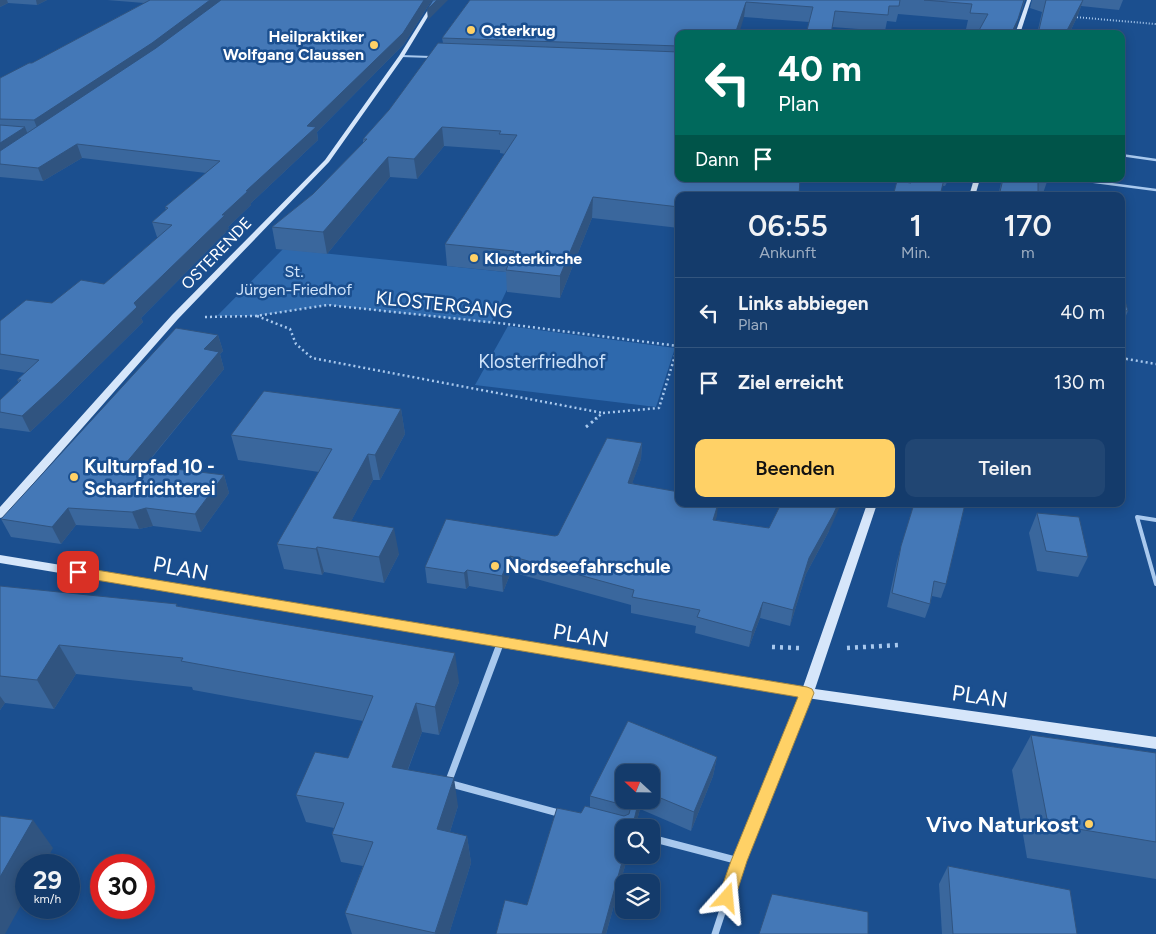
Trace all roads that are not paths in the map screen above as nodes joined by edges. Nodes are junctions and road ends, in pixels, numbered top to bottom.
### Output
1 (436, 0) edge
2 (1029, 0) edge
3 (1018, 30) edge
4 (401, 56) junction
5 (435, 57) edge
6 (1125, 156) edge
7 (1156, 160) edge
8 (1095, 182) edge
9 (1156, 190) edge
10 (871, 507) edge
11 (0, 514) edge
12 (1156, 520) edge
13 (0, 559) edge
14 (1156, 584) edge
15 (500, 644) junction
16 (807, 693) junction
17 (1156, 742) edge
18 (568, 816) edge
19 (660, 840) edge
20 (739, 861) junction
21 (715, 934) edge

1 - 4 main road, OSTERENDE
2 - 3 main road
4 - 5 lane
4 - 11 main road, OSTERENDE
6 - 7 lane
8 - 9 lane
10 - 16 main road
12 - 14 lane
13 - 15 main road, PLAN
15 - 16 main road, PLAN
15 - 18 street
16 - 17 main road, PLAN
16 - 20 street
19 - 20 street
20 - 21 street

